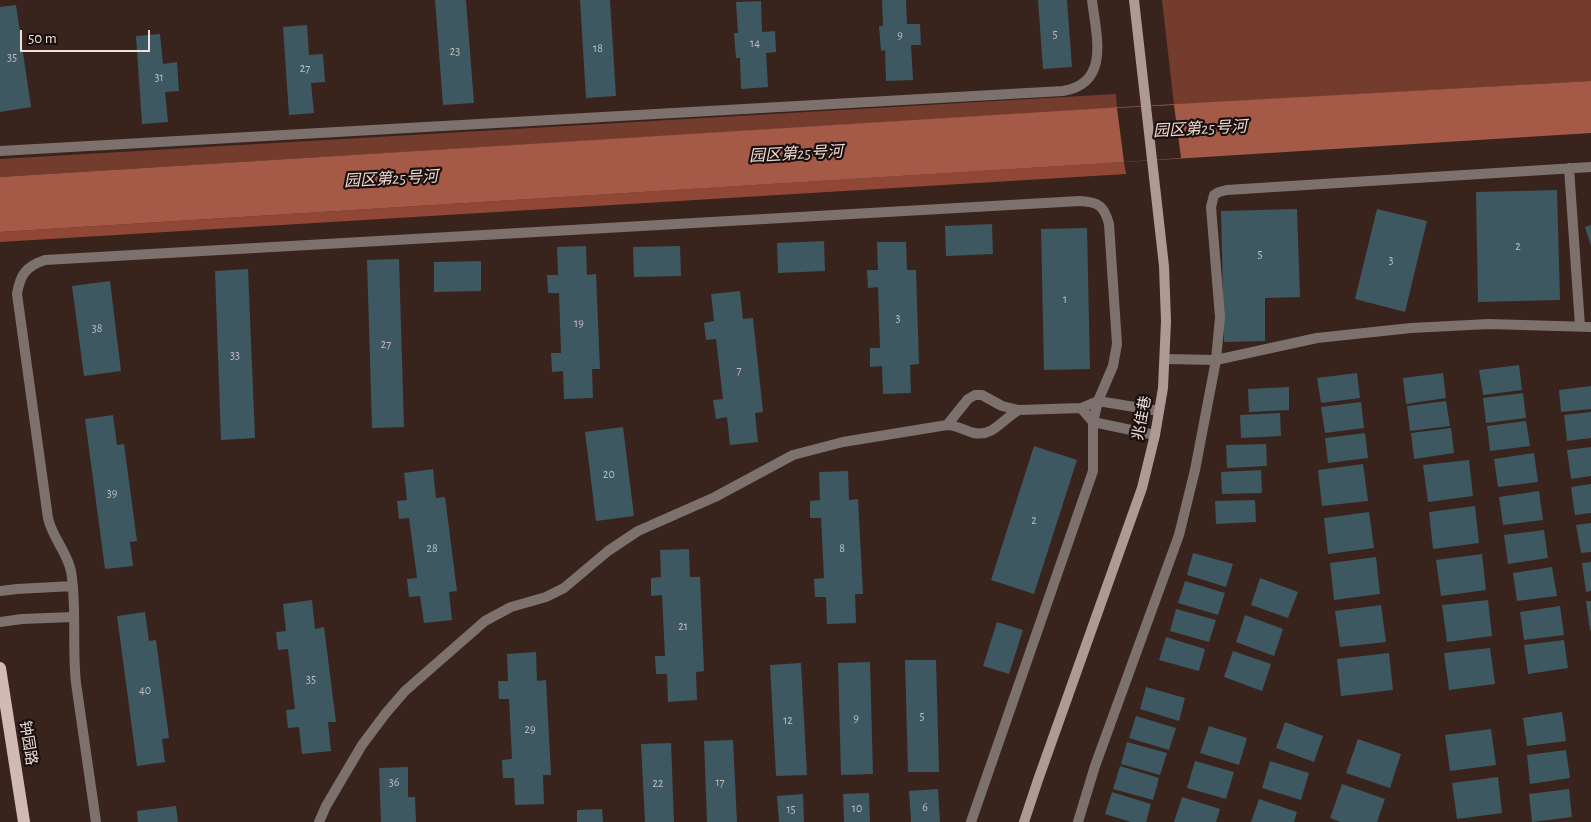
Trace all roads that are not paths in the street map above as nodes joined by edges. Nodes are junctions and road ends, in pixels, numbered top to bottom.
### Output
1 (1092, 0) edge
2 (1134, 0) edge
3 (0, 151) edge
4 (1591, 167) edge
5 (1569, 168) junction
6 (1580, 326) junction
7 (1591, 327) edge
8 (1165, 359) junction
9 (1216, 360) junction
10 (1098, 401) junction
11 (1081, 408) junction
12 (1019, 410) junction
13 (1159, 411) junction
14 (1093, 422) junction
15 (947, 425) junction
16 (1155, 435) junction
17 (73, 586) junction
18 (0, 591) edge
19 (73, 617) junction
20 (0, 622) edge
21 (0, 668) edge
22 (24, 822) edge
23 (96, 822) edge
24 (319, 822) edge
25 (971, 822) edge
26 (1024, 822) edge
27 (1078, 822) edge

1 - 3 street
2 - 8 street, 兆佳巷
4 - 5 street
5 - 6 street
5 - 9 street
6 - 7 street
6 - 9 street
8 - 9 street
8 - 13 street, 兆佳巷
9 - 27 street
10 - 11 street
10 - 13 street
10 - 14 street
10 - 17 street
11 - 12 street
11 - 14 street
12 - 15 street
12 - 15 street
13 - 16 street, 兆佳巷
14 - 16 street
14 - 25 street
15 - 24 street
16 - 26 street, 兆佳巷
17 - 18 street
17 - 19 street
19 - 20 street
19 - 23 street
21 - 22 main road, 钟园路

